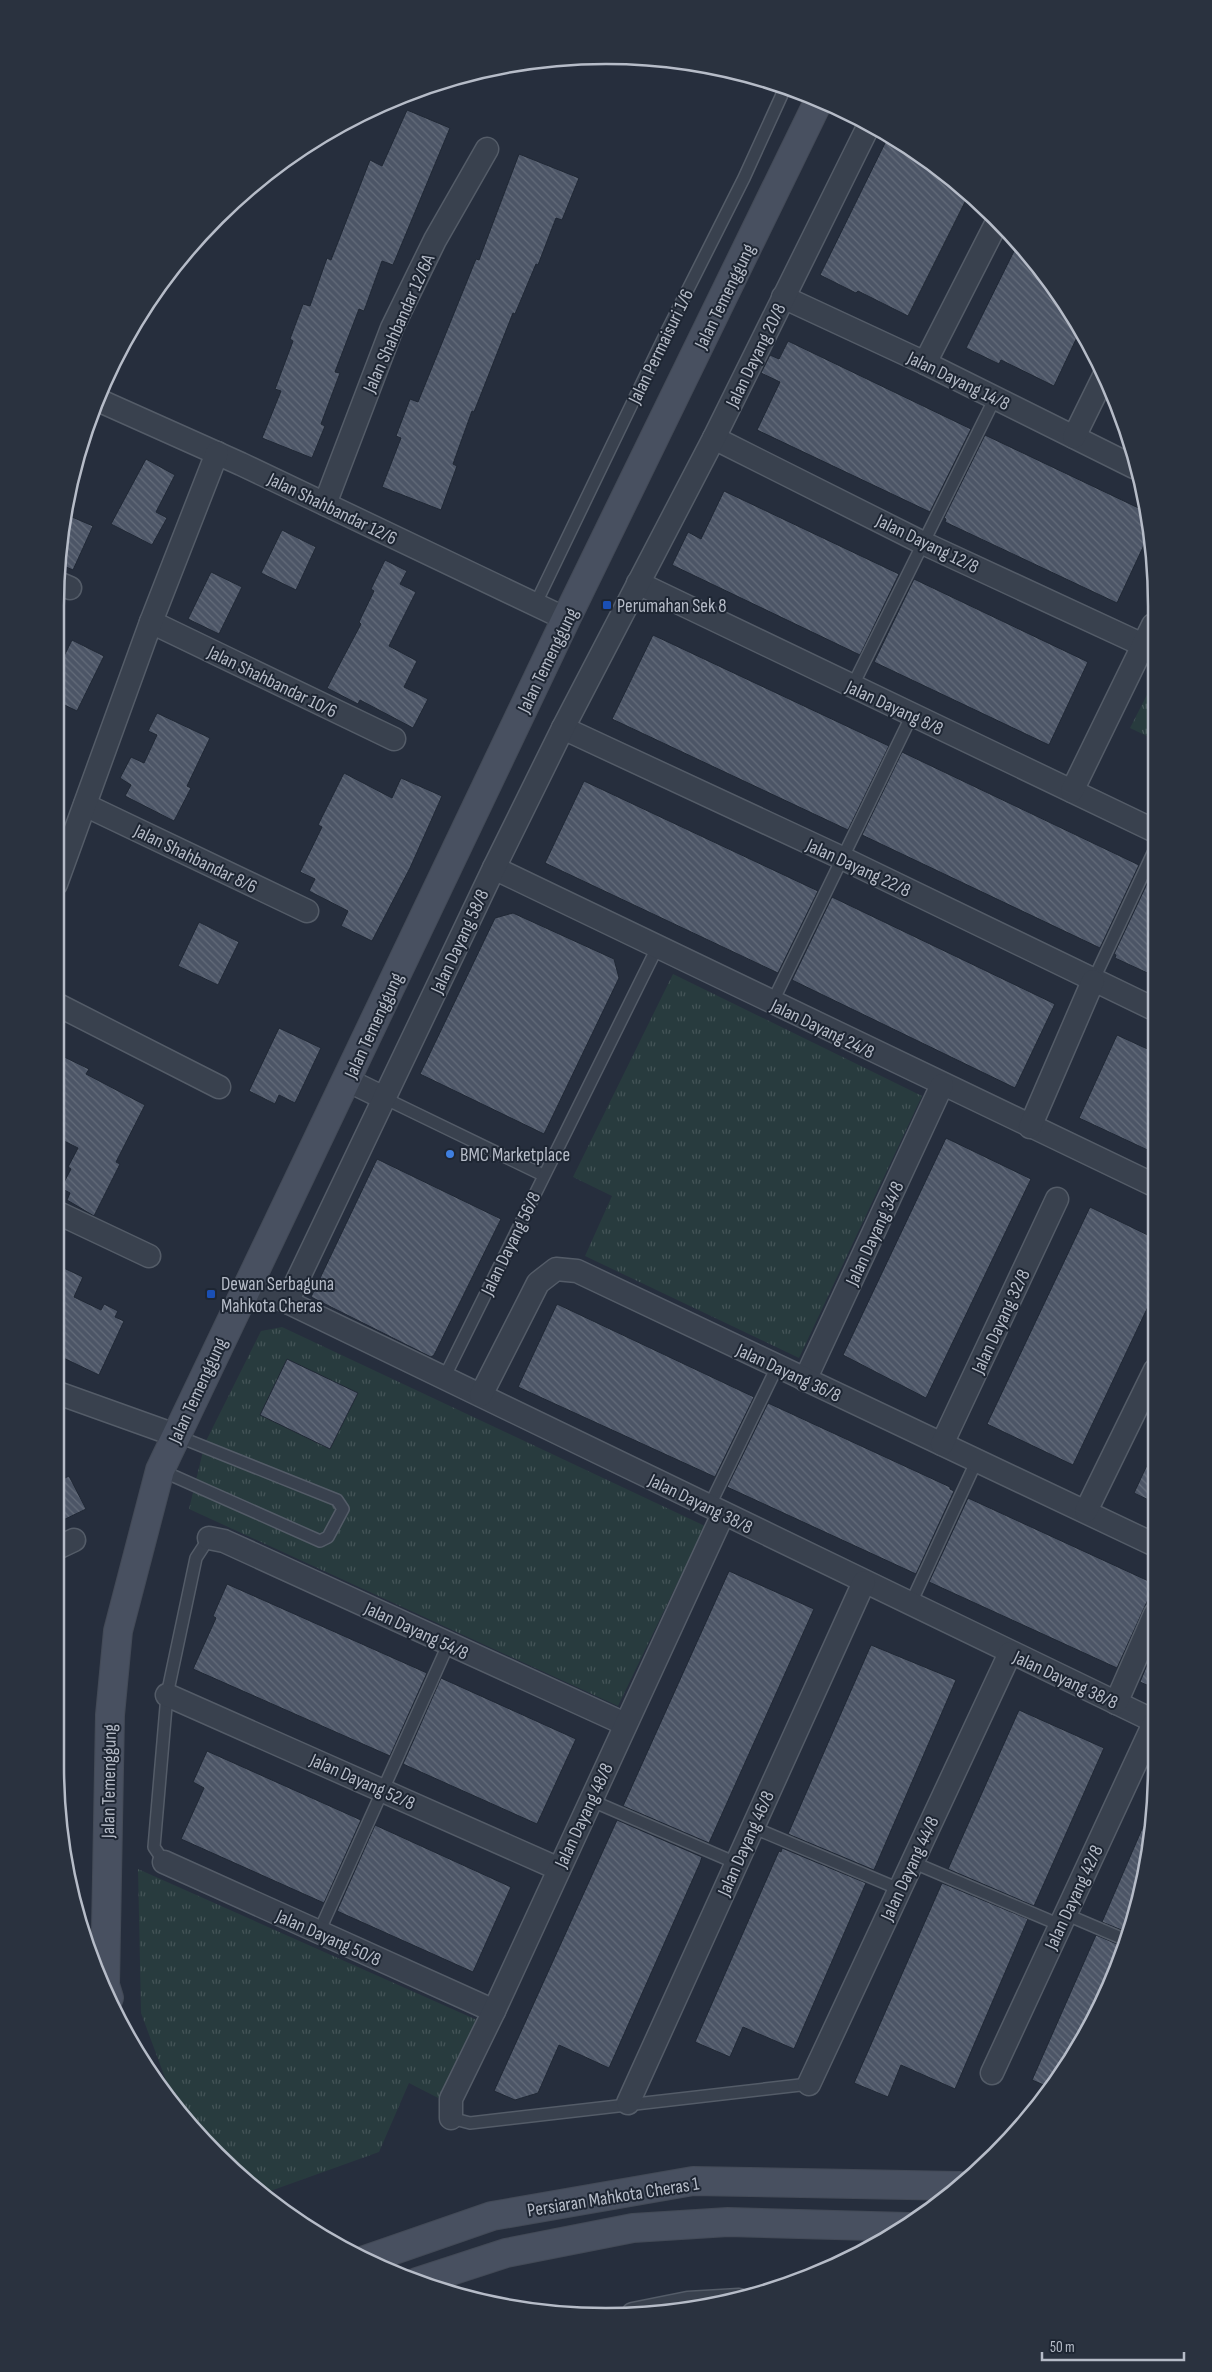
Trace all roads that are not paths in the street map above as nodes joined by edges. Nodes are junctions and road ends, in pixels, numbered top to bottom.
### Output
1 (782, 94) edge
2 (816, 106) edge
3 (866, 130) edge
4 (486, 149) dead end
5 (994, 228) edge
6 (783, 297) junction
7 (925, 363) junction
8 (1100, 384) edge
9 (995, 398) junction
10 (103, 402) edge
11 (1074, 437) junction
12 (714, 438) junction
13 (217, 453) junction
14 (1129, 464) edge
15 (324, 504) junction
16 (923, 542) junction
17 (638, 584) junction
18 (535, 605) junction
19 (566, 619) junction
20 (151, 622) junction
21 (1148, 634) edge
22 (1143, 645) junction
23 (852, 688) junction
24 (912, 715) junction
25 (563, 728) junction
26 (394, 739) dead end
27 (1072, 791) junction
28 (85, 804) junction
29 (1148, 828) edge
30 (842, 858) junction
31 (64, 862) edge
32 (1148, 864) edge
33 (494, 868) junction
34 (307, 911) dead end
35 (657, 948) junction
36 (1093, 981) junction
37 (772, 1003) junction
38 (1148, 1007) edge
39 (64, 1008) edge
40 (347, 1080) junction
41 (942, 1085) junction
42 (219, 1087) dead end
43 (384, 1098) junction
44 (1030, 1127) junction
45 (543, 1176) junction
46 (1148, 1182) edge
47 (1057, 1199) dead end
48 (64, 1216) edge
49 (149, 1256) dead end
50 (248, 1283) junction
51 (287, 1302) junction
52 (777, 1366) junction
53 (444, 1378) junction
54 (805, 1380) junction
55 (1148, 1384) edge
56 (64, 1395) edge
57 (481, 1395) junction
58 (175, 1435) junction
59 (942, 1444) junction
60 (977, 1460) junction
61 (160, 1470) junction
62 (716, 1510) junction
63 (1086, 1511) junction
64 (209, 1538) joint
65 (1148, 1542) edge
66 (864, 1582) junction
67 (910, 1605) junction
68 (1148, 1630) edge
69 (448, 1645) junction
70 (1010, 1653) junction
71 (166, 1695) junction
72 (1116, 1703) junction
73 (1148, 1718) edge
74 (625, 1724) junction
75 (1148, 1736) edge
76 (382, 1788) junction
77 (590, 1800) junction
78 (752, 1827) junction
79 (164, 1862) joint
80 (912, 1862) junction
81 (736, 1863) junction
82 (559, 1868) junction
83 (899, 1889) junction
84 (1063, 1920) junction
85 (319, 1932) junction
86 (1120, 1938) edge
87 (105, 1974) edge
88 (494, 2011) junction
89 (992, 2073) dead end
90 (809, 2084) joint
91 (628, 2103) junction
92 (451, 2118) joint
93 (949, 2186) edge
94 (892, 2227) edge
95 (375, 2256) edge
96 (429, 2278) edge

1 - 18 lane, Jalan Permaisuri 1/6
2 - 19 street, Jalan Temenggung
3 - 6 street, Jalan Dayang 20/8
4 - 15 street, Jalan Shahbandar 12/6A
5 - 7 street
6 - 7 street, Jalan Dayang 14/8
6 - 12 street, Jalan Dayang 20/8
7 - 9 street, Jalan Dayang 14/8
8 - 11 street
9 - 11 street, Jalan Dayang 14/8
9 - 16 lane
10 - 13 street, Jalan Shahbandar 12/6
11 - 14 street, Jalan Dayang 14/8
12 - 16 street, Jalan Dayang 12/8
12 - 17 street, Jalan Dayang 20/8
13 - 15 street, Jalan Shahbandar 12/6
13 - 20 street
15 - 18 street, Jalan Shahbandar 12/6
16 - 22 street, Jalan Dayang 12/8
16 - 23 lane
17 - 23 street, Jalan Dayang 8/8
17 - 25 street, Jalan Dayang 58/8
18 - 19 street, Jalan Shahbandar 12/6
19 - 40 street, Jalan Temenggung
20 - 26 street, Jalan Shahbandar 10/6
20 - 28 street
21 - 22 street
22 - 27 street
23 - 24 street, Jalan Dayang 8/8
24 - 27 street, Jalan Dayang 8/8
24 - 30 lane
25 - 30 street, Jalan Dayang 22/8
25 - 33 street, Jalan Dayang 58/8
27 - 29 street, Jalan Dayang 8/8
28 - 31 street
28 - 34 street, Jalan Shahbandar 8/6
30 - 36 street, Jalan Dayang 22/8
30 - 37 lane
32 - 36 lane
33 - 35 street, Jalan Dayang 24/8
33 - 43 street, Jalan Dayang 58/8
35 - 37 street, Jalan Dayang 24/8
35 - 45 lane, Jalan Dayang 56/8
36 - 38 street, Jalan Dayang 22/8
36 - 44 street
37 - 41 street, Jalan Dayang 24/8
39 - 42 street
40 - 43 street
40 - 50 street, Jalan Temenggung
41 - 44 street, Jalan Dayang 24/8
41 - 54 street, Jalan Dayang 34/8
43 - 45 lane
43 - 51 street, Jalan Dayang 58/8
44 - 46 street, Jalan Dayang 24/8
45 - 53 lane, Jalan Dayang 56/8
47 - 59 street, Jalan Dayang 32/8
48 - 49 street
50 - 51 street, Jalan Dayang 38/8
50 - 58 street, Jalan Temenggung
51 - 53 street, Jalan Dayang 38/8
52 - 54 street, Jalan Dayang 36/8
52 - 57 street, Jalan Dayang 36/8
52 - 62 lane
53 - 57 street, Jalan Dayang 38/8
54 - 59 street, Jalan Dayang 36/8
55 - 63 street
56 - 58 street
57 - 62 street, Jalan Dayang 38/8
58 - 61 street, Jalan Temenggung
58 - 61 lane
59 - 60 street, Jalan Dayang 36/8
60 - 63 street, Jalan Dayang 36/8
60 - 67 lane
61 - 87 street, Jalan Temenggung
62 - 66 street, Jalan Dayang 38/8
62 - 74 street, Jalan Dayang 48/8
63 - 65 street, Jalan Dayang 36/8
64 - 69 street, Jalan Dayang 54/8
64 - 71 lane
66 - 67 street, Jalan Dayang 38/8
66 - 78 street, Jalan Dayang 46/8
67 - 70 street, Jalan Dayang 38/8
68 - 72 street
69 - 74 street, Jalan Dayang 54/8
69 - 76 lane
70 - 72 street, Jalan Dayang 38/8
70 - 80 street, Jalan Dayang 44/8
71 - 76 street, Jalan Dayang 52/8
71 - 79 lane
72 - 73 street, Jalan Dayang 38/8
74 - 77 street, Jalan Dayang 48/8
75 - 84 street, Jalan Dayang 42/8
76 - 82 street, Jalan Dayang 52/8
76 - 85 lane
77 - 81 lane
77 - 82 street, Jalan Dayang 48/8
78 - 81 street, Jalan Dayang 46/8
78 - 83 lane
79 - 85 street, Jalan Dayang 50/8
80 - 83 street, Jalan Dayang 44/8
80 - 84 lane
81 - 91 street, Jalan Dayang 46/8
82 - 88 street, Jalan Dayang 48/8
83 - 90 street, Jalan Dayang 44/8
84 - 86 lane
84 - 89 street, Jalan Dayang 42/8
85 - 88 street, Jalan Dayang 50/8
88 - 92 street, Jalan Dayang 48/8
90 - 91 lane
91 - 92 lane
93 - 95 street, Persiaran Mahkota Cheras 1
94 - 96 street, Persiaran Mahkota Cheras 1

